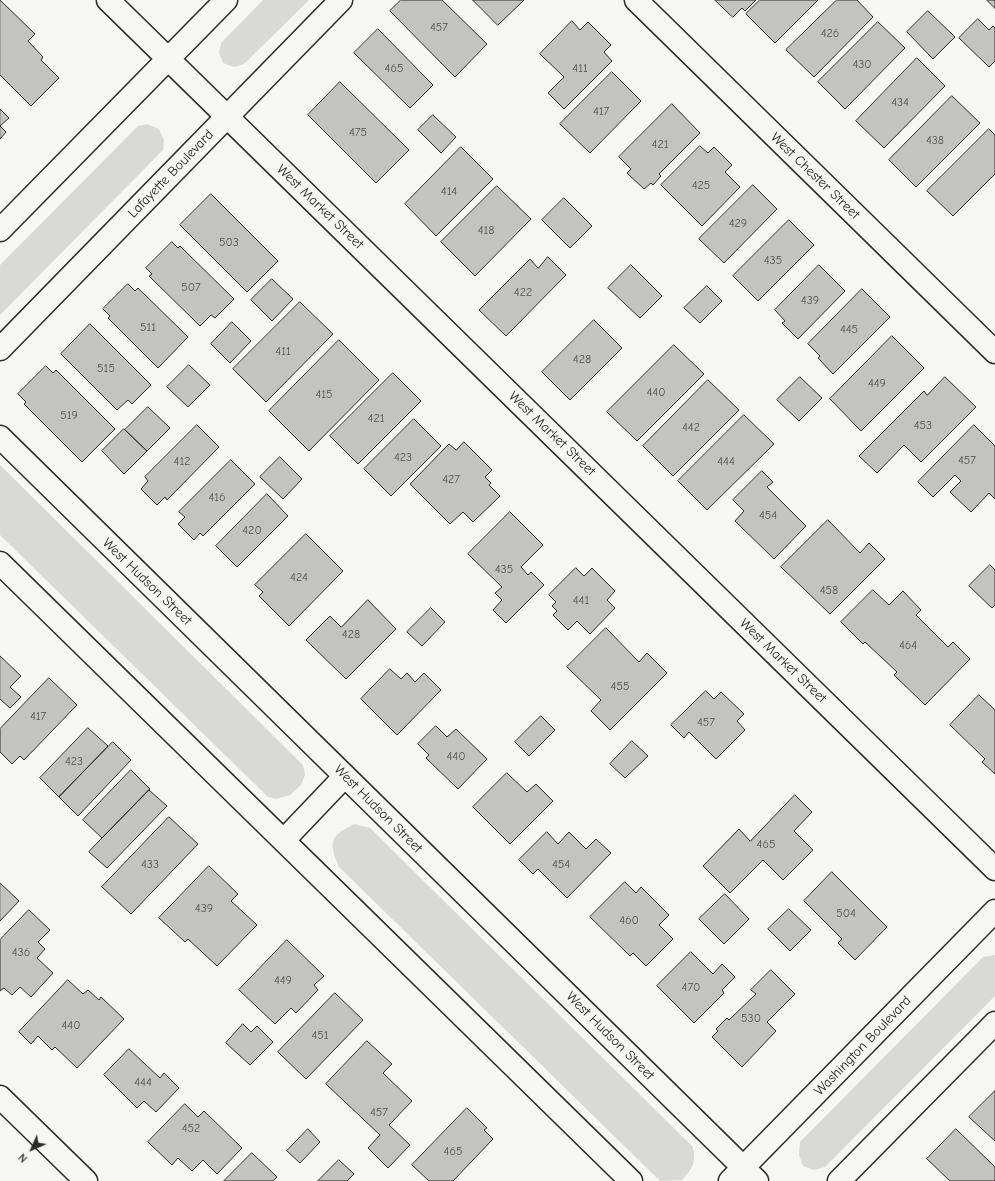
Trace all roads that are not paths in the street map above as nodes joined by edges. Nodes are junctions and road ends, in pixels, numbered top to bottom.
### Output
1 (108, 0) edge
2 (226, 0) edge
3 (341, 0) edge
4 (636, 0) edge
5 (168, 59) junction
6 (227, 116) junction
7 (0, 230) edge
8 (0, 349) edge
9 (995, 352) edge
10 (0, 437) edge
11 (0, 562) edge
12 (345, 776) junction
13 (284, 840) junction
14 (995, 869) edge
15 (995, 910) edge
16 (995, 1023) edge
17 (0, 1096) edge
18 (743, 1177) edge
19 (86, 1181) edge
20 (631, 1181) edge
21 (839, 1181) edge

1 - 5 street, West Market Street
2 - 5 street
3 - 6 street, Lafayette Boulevard
4 - 9 street, West Chester Street
5 - 6 street, West Market Street
5 - 7 street
6 - 8 street, Lafayette Boulevard
6 - 14 street, West Market Street
10 - 12 street, West Hudson Street
11 - 13 street
12 - 13 street
12 - 18 street, West Hudson Street
13 - 20 street
15 - 18 street, Washington Boulevard
16 - 21 street
17 - 19 street

